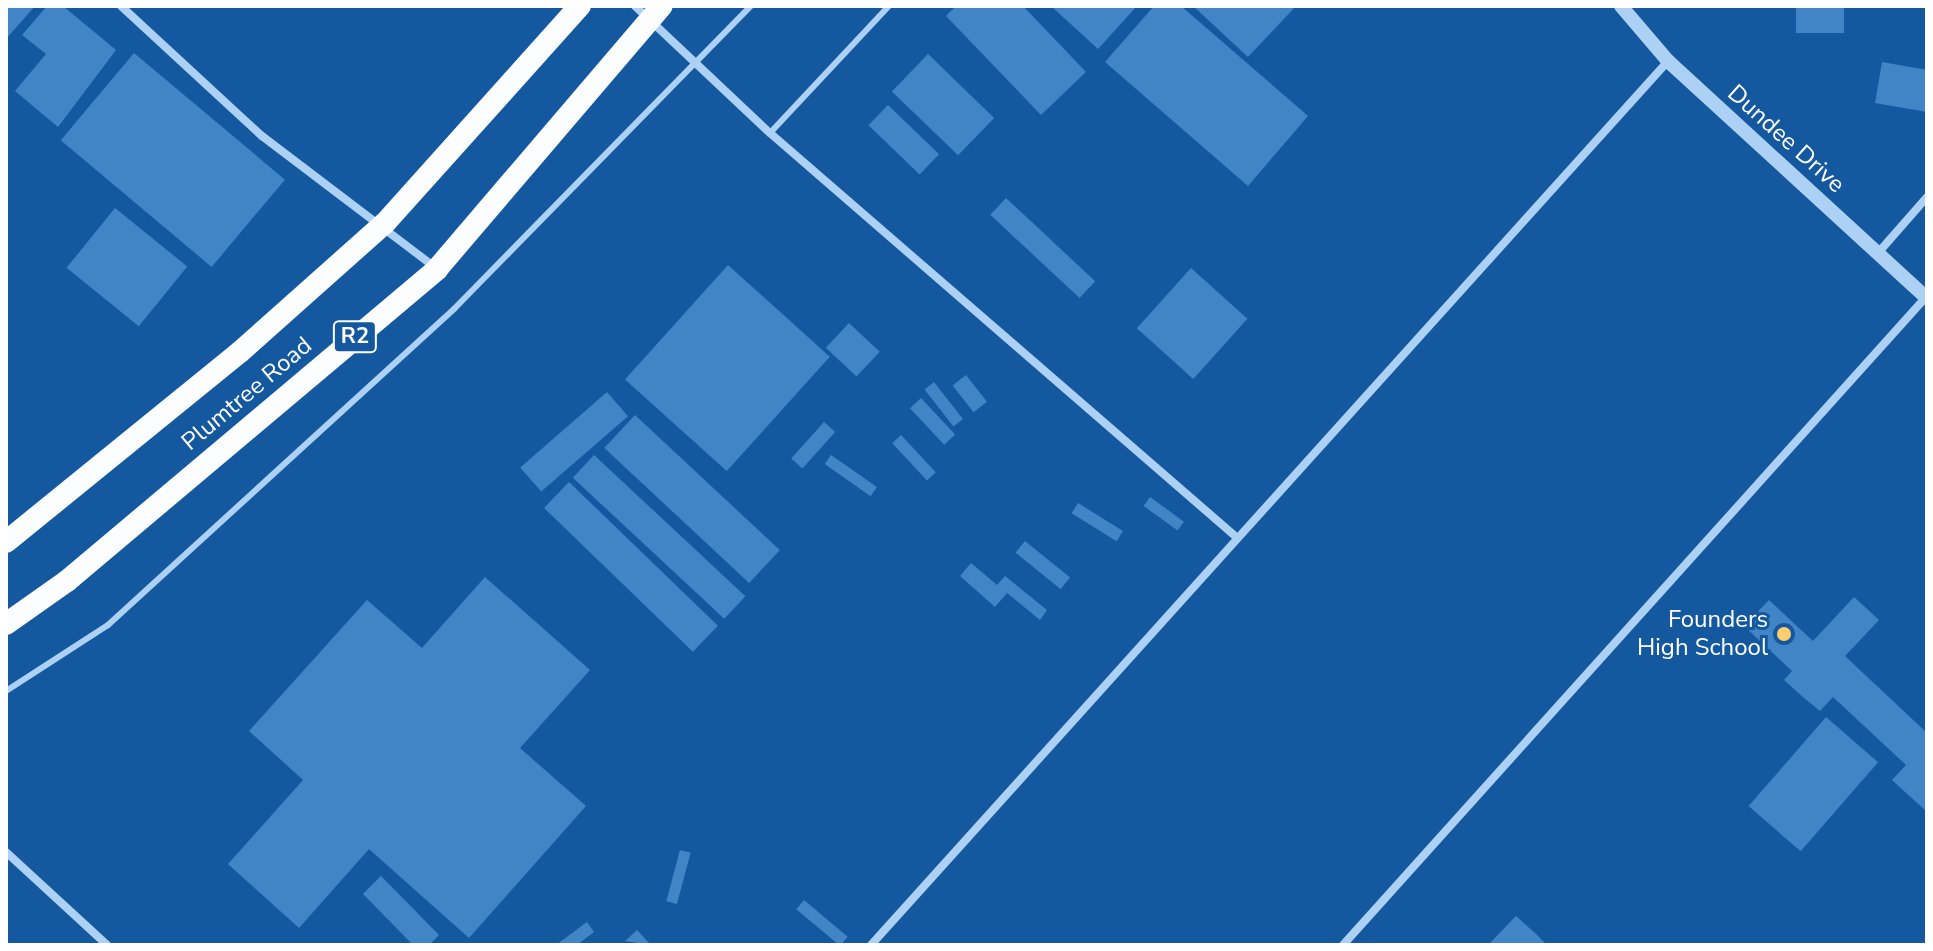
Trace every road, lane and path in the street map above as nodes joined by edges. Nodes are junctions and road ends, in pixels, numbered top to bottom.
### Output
1 (121, 6) edge
2 (580, 6) edge
3 (751, 6) edge
4 (889, 6) edge
5 (1629, 9) edge
6 (649, 10) edge
7 (1668, 61) junction
8 (700, 63) junction
9 (770, 133) junction
10 (1927, 197) edge
11 (385, 223) junction
12 (1878, 253) junction
13 (437, 269) junction
14 (1926, 297) edge
15 (1235, 536) junction
16 (6, 542) edge
17 (6, 624) edge
18 (6, 691) edge
19 (6, 852) edge
20 (107, 945) edge
21 (871, 945) edge
22 (1343, 945) edge

1 - 11 street
2 - 11 highway, Plumtree Road / R2
3 - 8 lane
4 - 9 lane
5 - 7 street, Dundee Drive
6 - 8 street
6 - 13 highway, Plumtree Road / R2
7 - 12 street, Dundee Drive
7 - 15 street
8 - 9 street
8 - 18 lane
9 - 15 street
10 - 12 street
11 - 13 street
11 - 16 highway, Plumtree Road / R2
12 - 14 street, Dundee Drive
13 - 17 highway, Plumtree Road / R2
14 - 22 street
15 - 21 street
19 - 20 street

